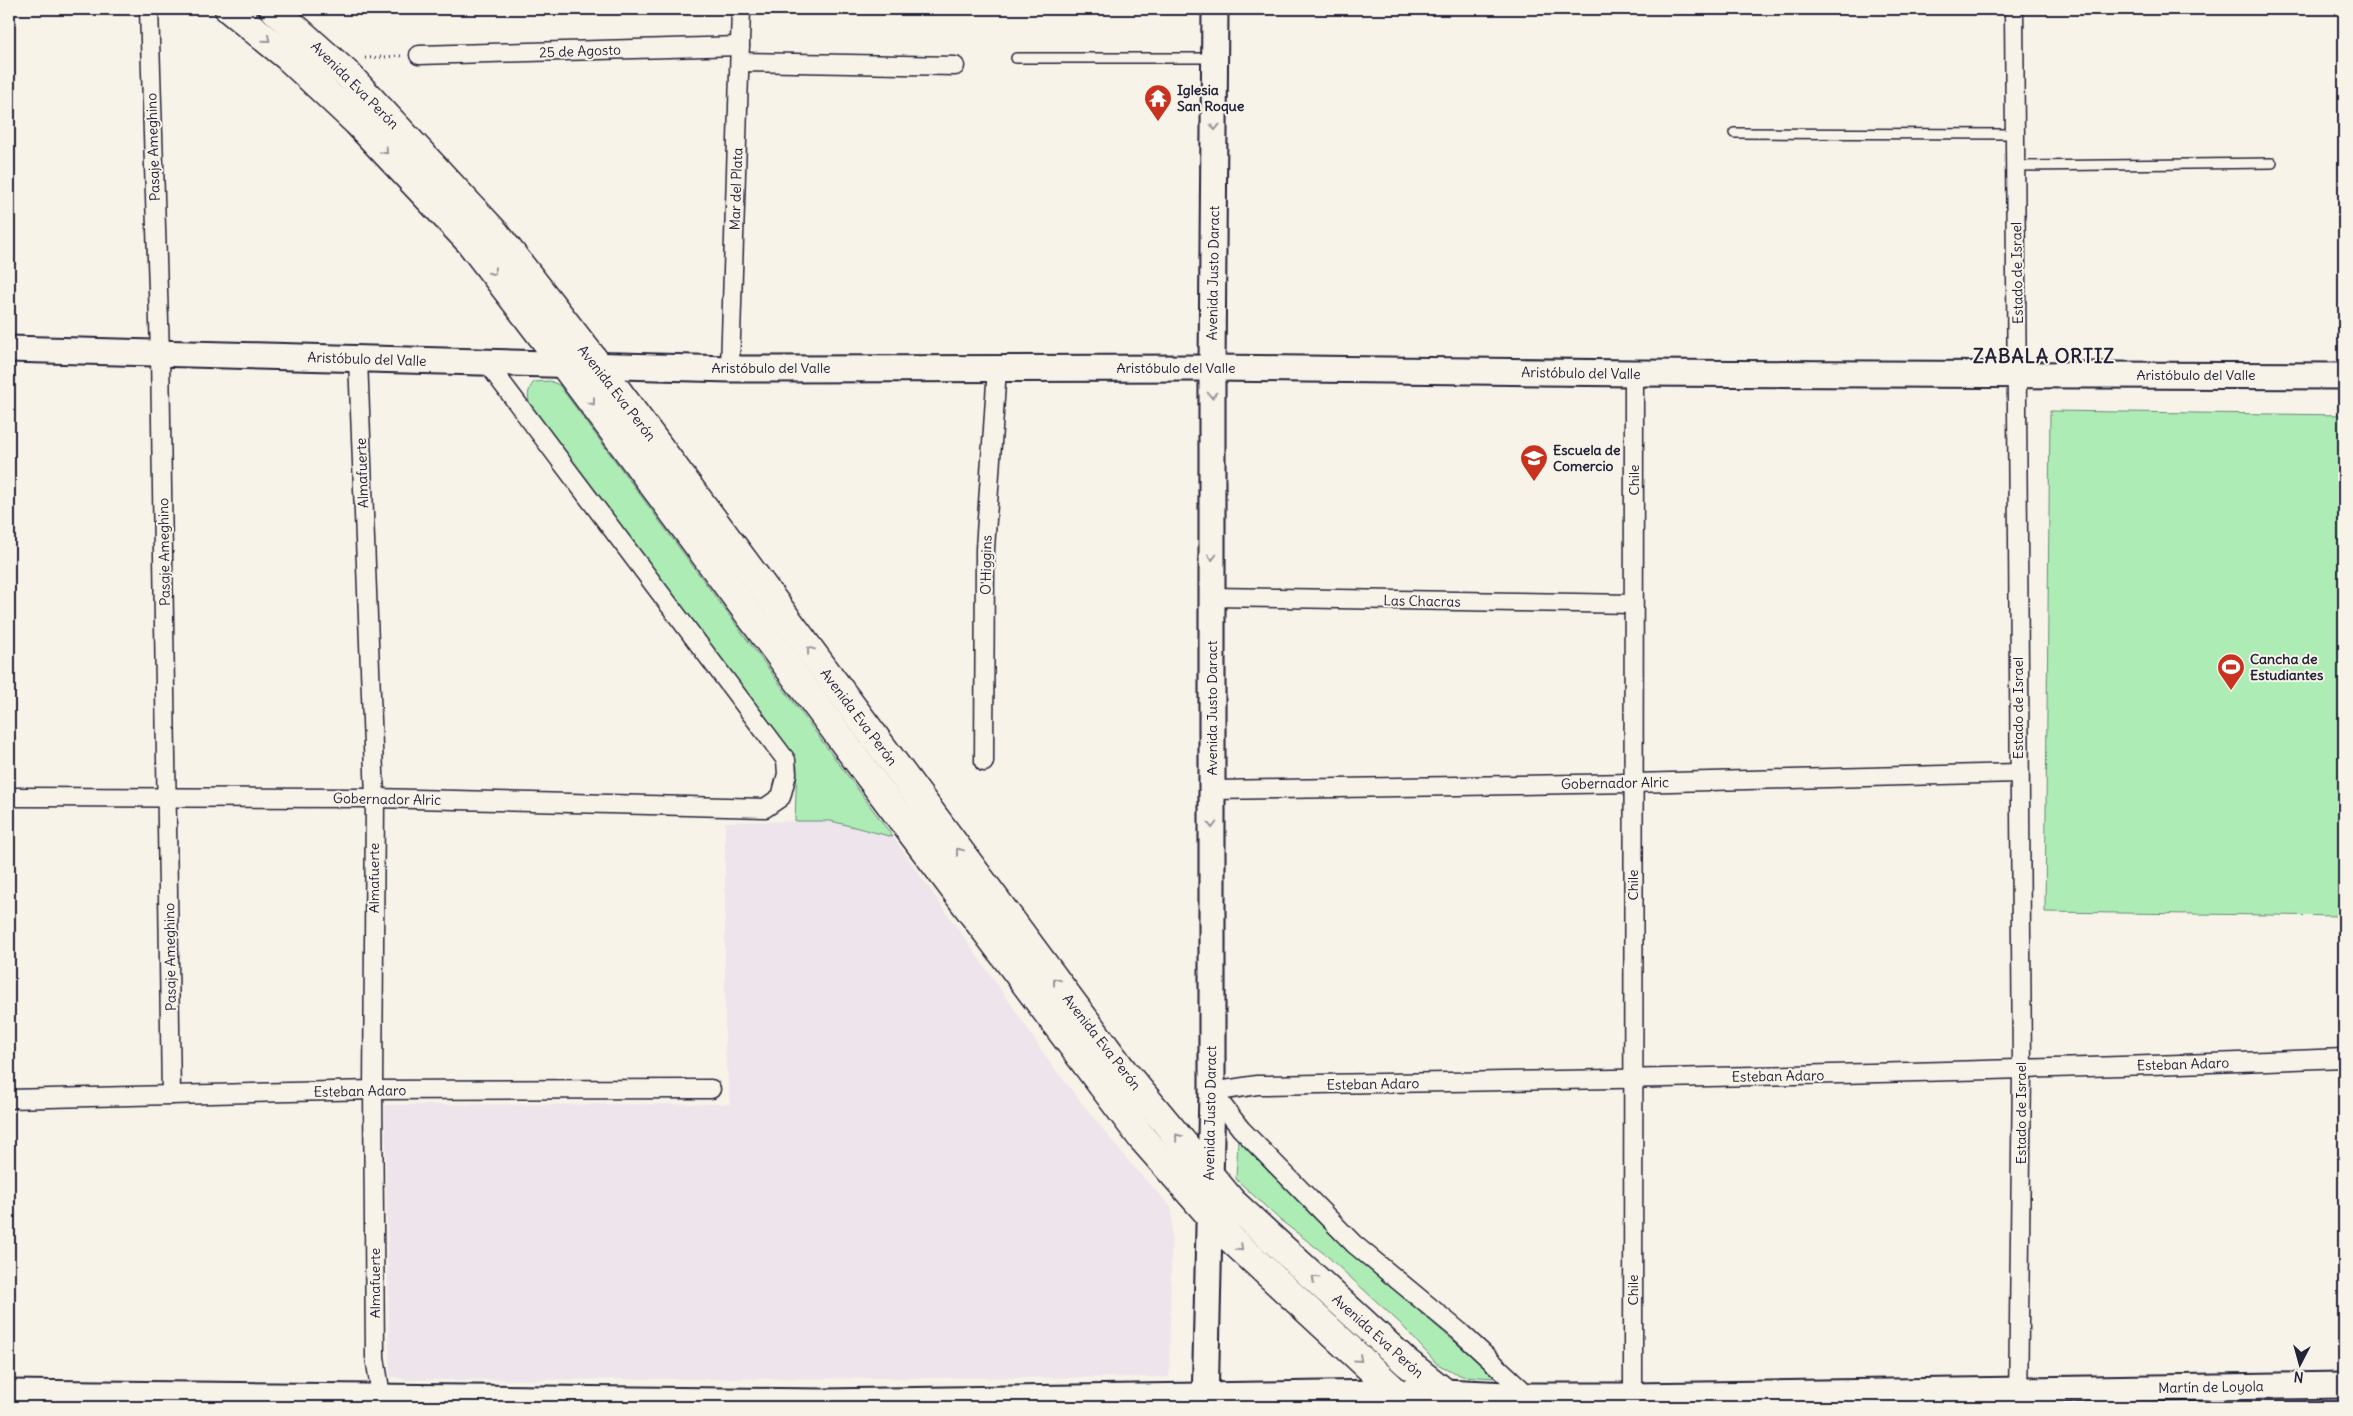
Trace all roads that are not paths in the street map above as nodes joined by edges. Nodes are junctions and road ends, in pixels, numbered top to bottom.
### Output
1 (149, 9) edge
2 (229, 9) edge
3 (274, 9) edge
4 (741, 9) edge
5 (1215, 9) edge
6 (2014, 9) edge
7 (740, 54) junction
8 (419, 55) road end
9 (1016, 58) dead end
10 (1215, 58) junction
11 (955, 66) dead end
12 (1734, 134) dead end
13 (2016, 134) junction
14 (2272, 163) dead end
15 (2016, 166) junction
16 (9, 349) edge
17 (160, 353) junction
18 (358, 359) junction
19 (487, 364) junction
20 (598, 365) junction
21 (565, 366) junction
22 (997, 368) junction
23 (1212, 368) junction
24 (730, 369) junction
25 (1634, 373) junction
26 (2018, 374) junction
27 (2344, 376) edge
28 (1212, 597) junction
29 (1633, 604) junction
30 (984, 762) dead end
31 (2018, 773) junction
32 (1633, 783) junction
33 (1212, 790) junction
34 (9, 797) edge
35 (375, 798) junction
36 (168, 799) junction
37 (2344, 1058) edge
38 (2022, 1070) junction
39 (1634, 1080) junction
40 (711, 1089) dead end
41 (373, 1090) junction
42 (1212, 1092) junction
43 (171, 1095) junction
44 (9, 1098) edge
45 (1209, 1174) junction
46 (1208, 1211) junction
47 (2344, 1385) edge
48 (9, 1393) edge
49 (1529, 1396) junction
50 (1633, 1396) junction
51 (2018, 1399) edge
52 (1407, 1400) edge
53 (1453, 1400) edge
54 (1205, 1401) edge
55 (382, 1402) edge
56 (825, 1405) edge

1 - 17 street, Pasaje Ameghino
2 -> 21 main road, Avenida Eva Perón
3 - 20 main road, Avenida Eva Perón
4 - 7 street, Mar del Plata
5 - 10 main road, Avenida Justo Daract
6 - 13 street, Estado de Israel
7 - 8 street, 25 de Agosto
7 - 11 street, 25 de Agosto
7 - 24 street, Mar del Plata
9 - 10 lane
10 -> 23 main road, Avenida Justo Daract
12 - 13 lane
13 - 15 street, Estado de Israel
14 - 15 lane
15 - 26 street, Estado de Israel
16 - 17 main road, Aristóbulo del Valle
17 - 18 main road, Aristóbulo del Valle
17 - 36 street, Pasaje Ameghino
18 - 19 main road, Aristóbulo del Valle
18 - 35 street, Almafuerte
19 - 21 main road, Aristóbulo del Valle
19 - 35 street, Gobernador Alric
20 - 21 main road, Aristóbulo del Valle
20 - 24 main road, Aristóbulo del Valle
45 -> 20 main road, Avenida Eva Perón
21 -> 46 main road, Avenida Eva Perón
22 - 23 main road, Aristóbulo del Valle
22 - 24 main road, Aristóbulo del Valle
22 - 30 street, O'Higgins
23 - 25 main road, Aristóbulo del Valle
23 -> 28 main road, Avenida Justo Daract
25 - 26 main road, Aristóbulo del Valle
25 - 29 street, Chile
26 - 27 main road, Aristóbulo del Valle
26 - 31 street, Estado de Israel
28 - 29 street, Las Chacras
28 - 33 main road, Avenida Justo Daract
29 - 32 street, Chile
31 - 32 street, Gobernador Alric
31 - 38 street, Estado de Israel
32 - 33 street, Gobernador Alric
32 - 39 street, Chile
33 -> 42 main road, Avenida Justo Daract
34 - 36 street, Gobernador Alric
35 - 36 street, Gobernador Alric
35 - 41 street, Almafuerte
36 - 43 street, Pasaje Ameghino
37 - 38 street, Esteban Adaro
38 - 39 street, Esteban Adaro
38 - 51 street, Estado de Israel
39 - 42 street, Esteban Adaro
39 - 50 street, Chile
40 - 41 street, Esteban Adaro
41 - 43 street, Esteban Adaro
41 - 55 street, Almafuerte
42 - 45 main road, Avenida Justo Daract
42 - 49 street
43 - 44 street, Esteban Adaro
45 - 46 main road, Avenida Justo Daract
53 -> 45 main road, Avenida Eva Perón
46 -> 52 main road, Avenida Eva Perón
46 - 54 main road, Avenida Justo Daract
47 - 51 main road, Martín de Loyola
48 - 55 main road, Martín de Loyola
49 - 50 main road, Martín de Loyola
49 - 53 main road, Martín de Loyola
50 - 51 main road, Martín de Loyola
52 - 53 main road, Martín de Loyola
52 - 54 main road, Martín de Loyola
54 - 56 main road, Martín de Loyola
55 - 56 main road, Martín de Loyola

